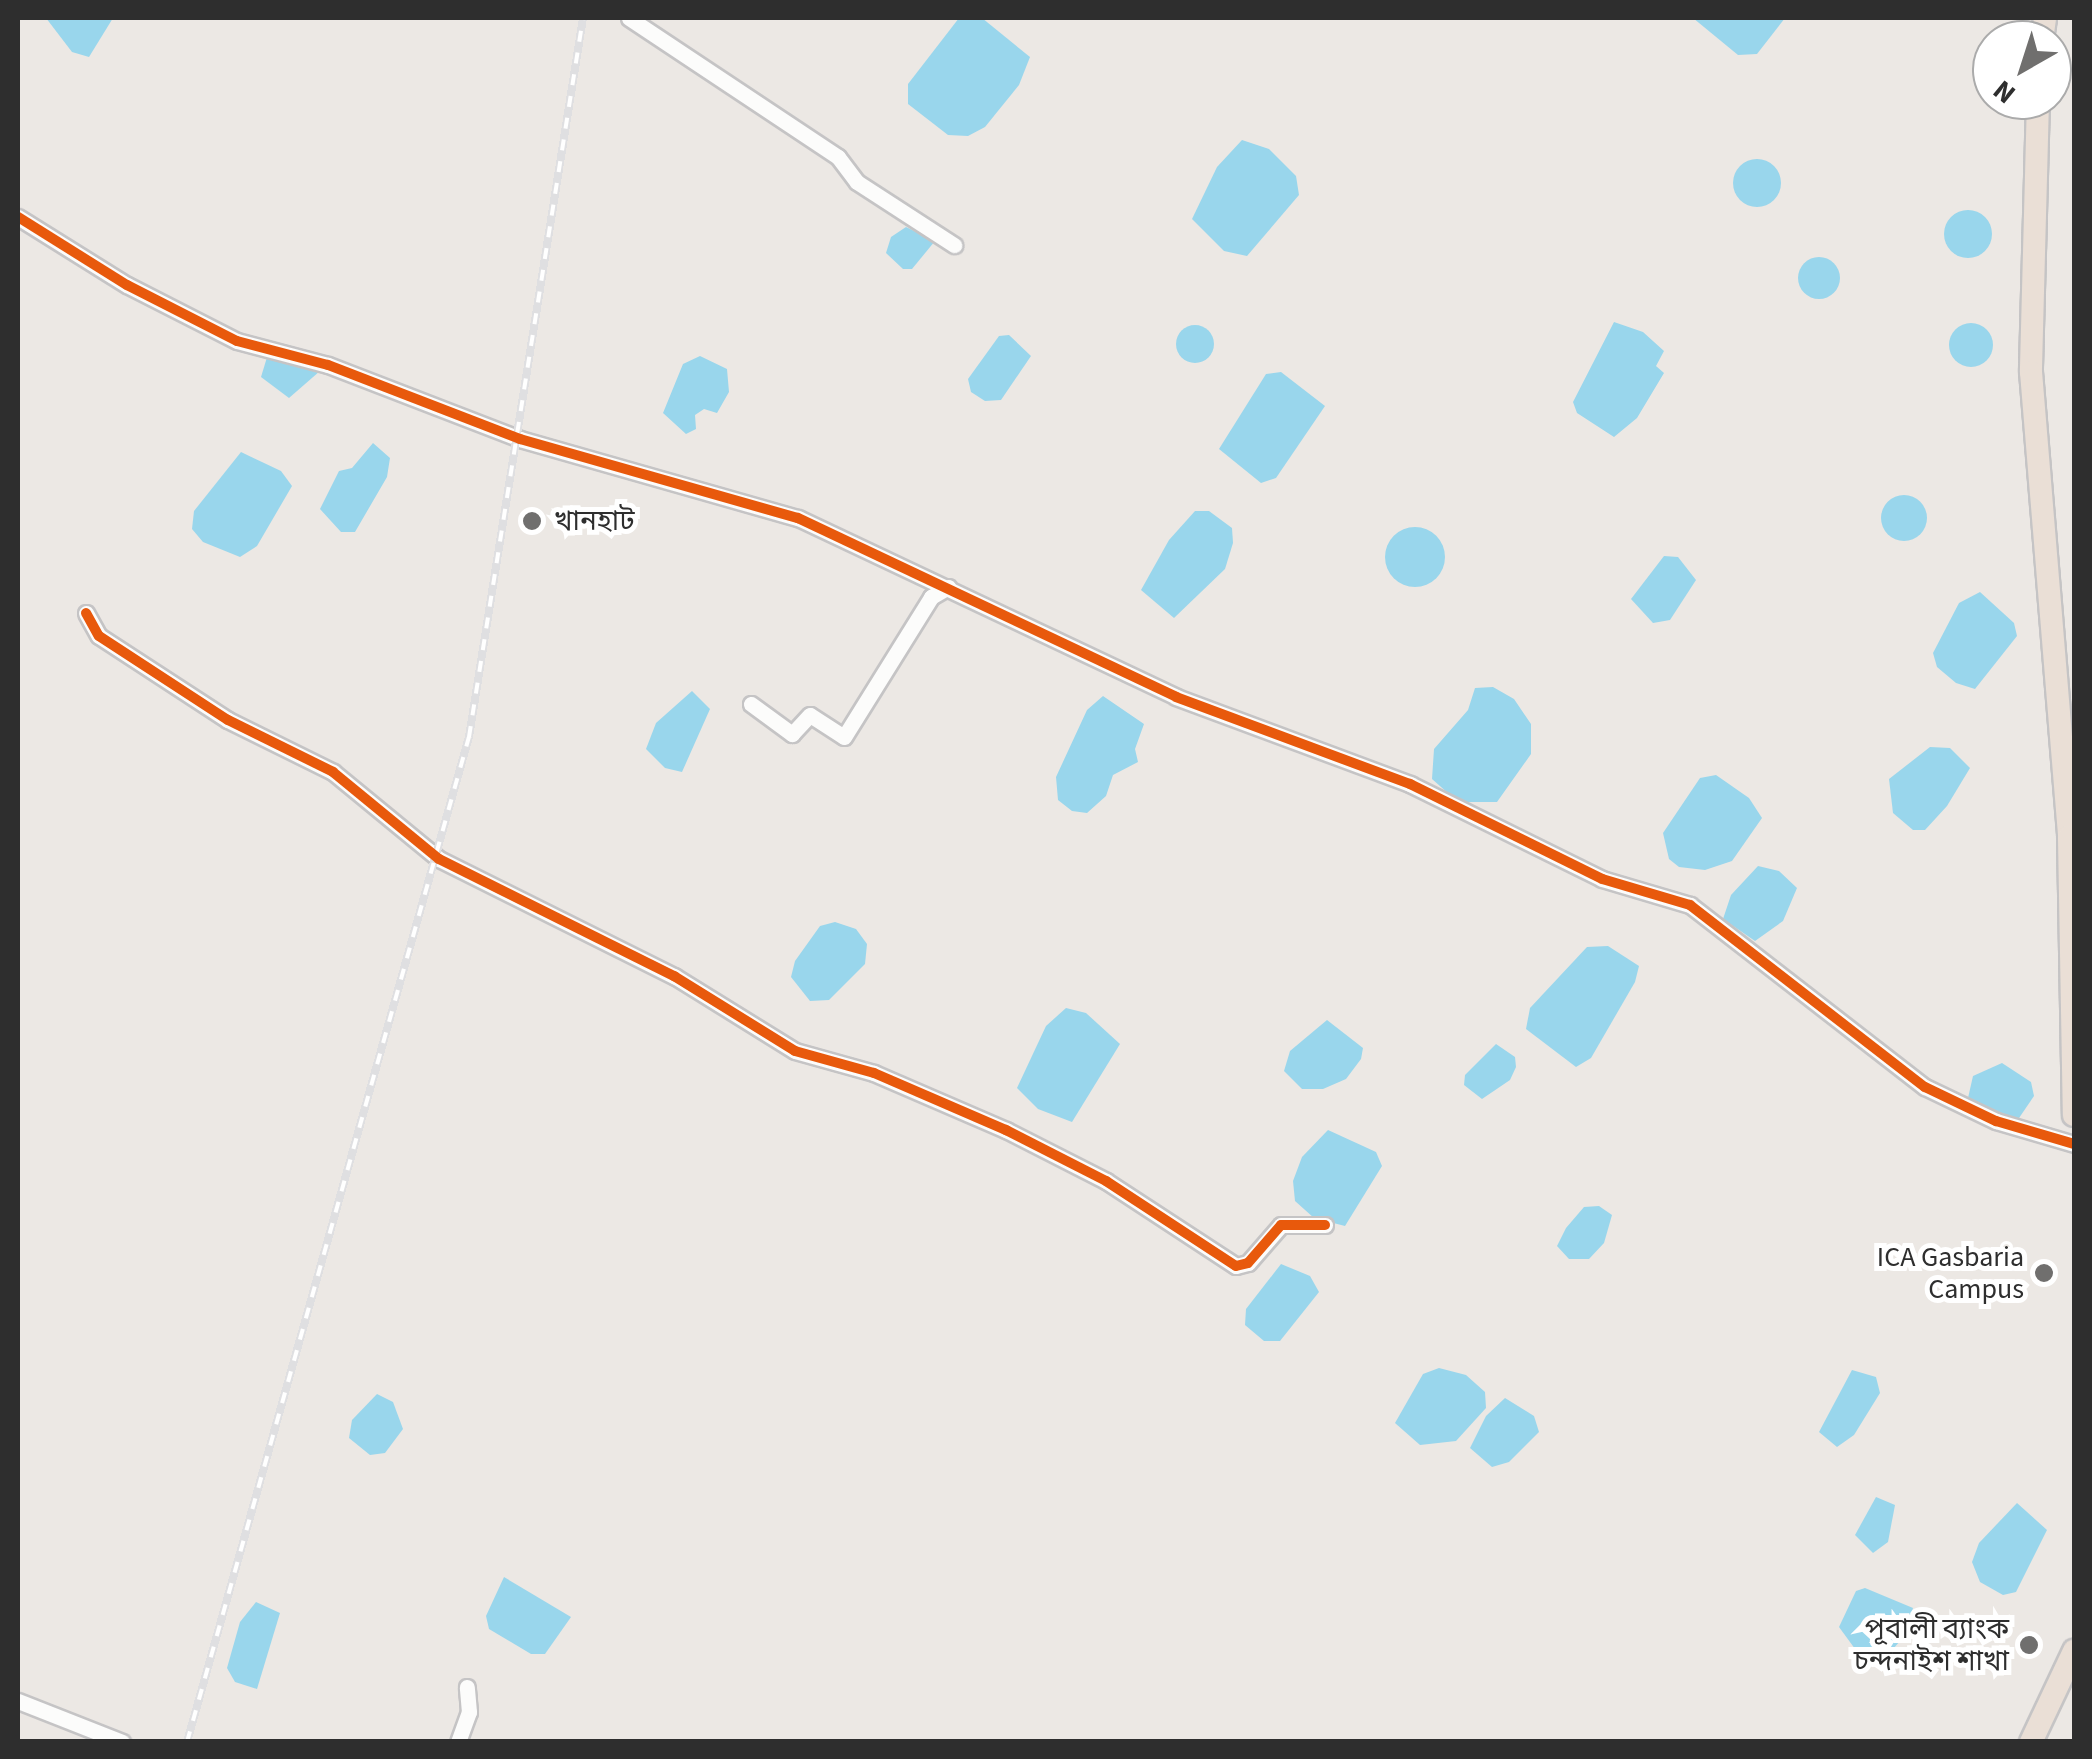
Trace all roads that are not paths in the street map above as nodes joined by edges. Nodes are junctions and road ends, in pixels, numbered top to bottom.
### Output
1 (628, 18) edge
2 (2037, 120) edge
3 (18, 216) edge
4 (954, 245) dead end
5 (948, 587) junction
6 (86, 613) dead end
7 (751, 704) dead end
8 (2073, 990) edge
9 (2074, 1115) edge
10 (2074, 1144) edge
11 (1325, 1225) dead end
12 (2074, 1651) edge
13 (468, 1687) dead end
14 (18, 1701) edge
15 (122, 1742) edge
16 (458, 1742) edge
17 (2031, 1742) edge

1 - 4 street
2 - 8 highway
3 - 5 street
5 - 7 street
5 - 10 street
6 - 11 street
8 - 9 highway
12 - 17 highway
13 - 16 street
14 - 15 street

